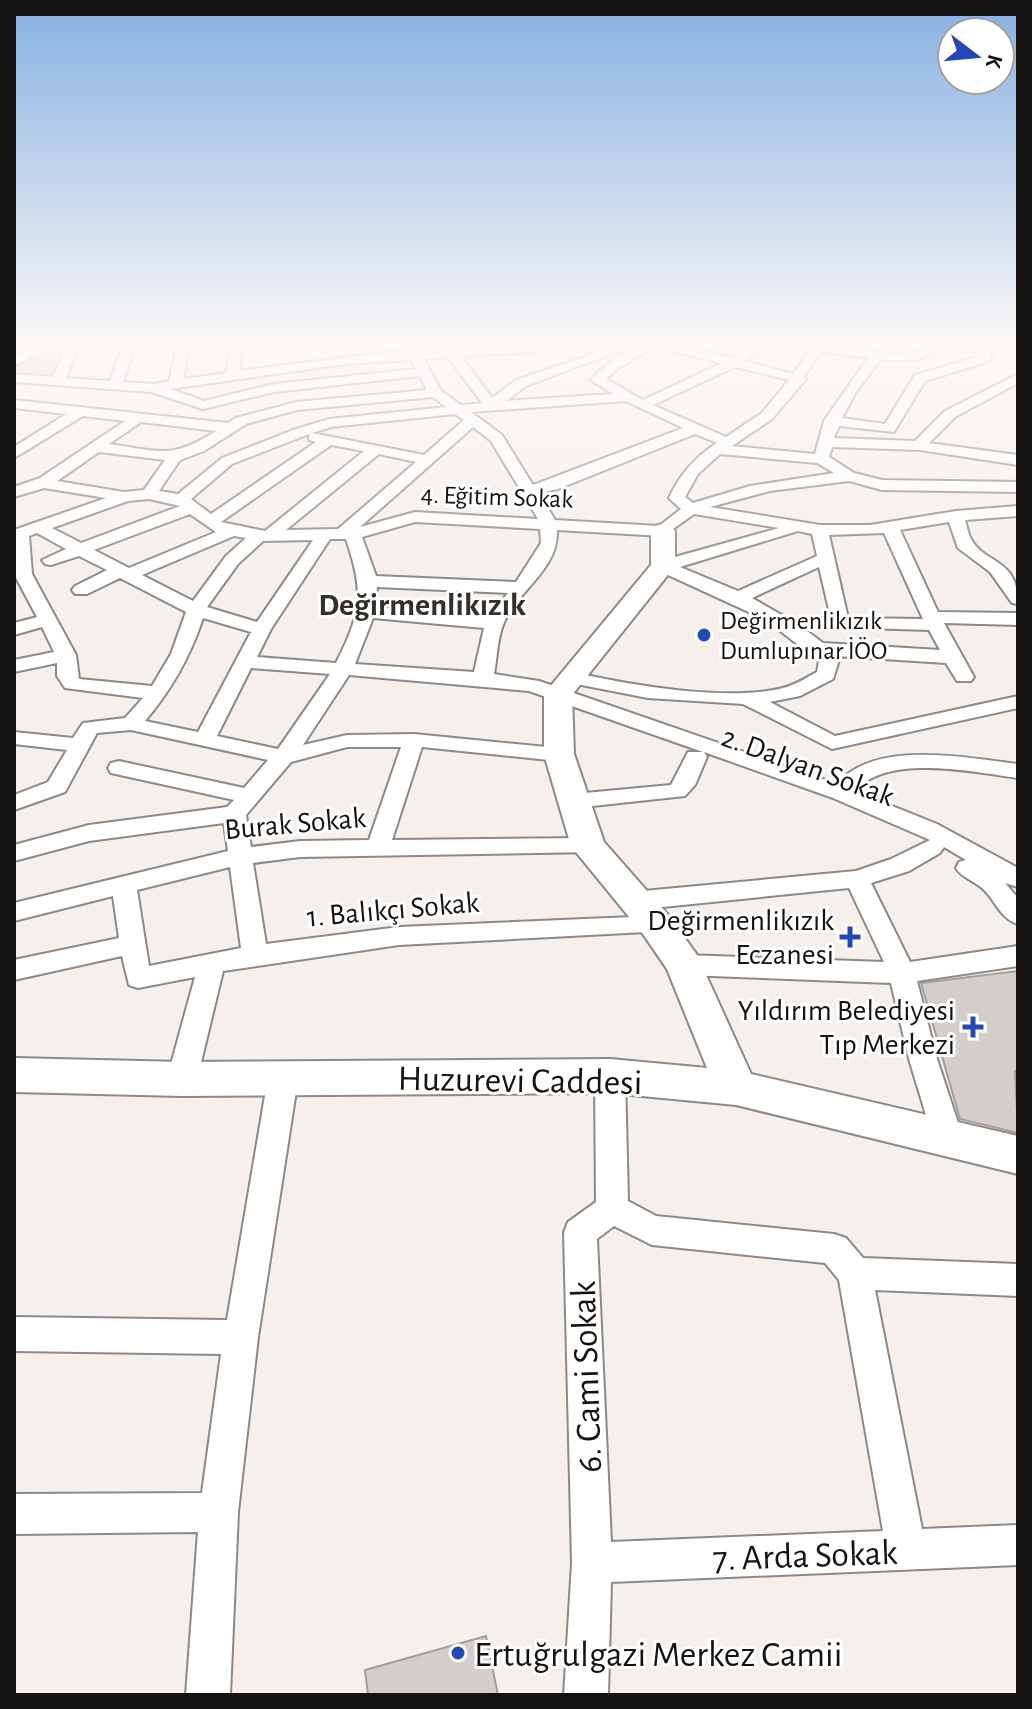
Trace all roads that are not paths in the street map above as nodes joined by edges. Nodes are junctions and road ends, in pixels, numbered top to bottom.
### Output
1 (831, 421) edge
2 (64, 422) edge
3 (133, 422) edge
4 (166, 422) edge
5 (240, 422) edge
6 (351, 422) edge
7 (461, 422) edge
8 (476, 422) edge
9 (679, 422) edge
10 (758, 422) edge
11 (836, 422) edge
12 (893, 422) edge
13 (943, 422) edge
14 (231, 428) junction
15 (694, 429) junction
16 (309, 436) dead end
17 (328, 440) junction
18 (825, 442) junction
19 (721, 445) junction
20 (920, 446) junction
21 (95, 447) junction
22 (375, 450) junction
23 (14, 454) edge
24 (175, 457) junction
25 (821, 459) junction
26 (429, 460) junction
27 (1018, 460) edge
28 (849, 476) junction
29 (36, 482) junction
30 (1018, 487) edge
31 (528, 491) junction
32 (14, 492) edge
33 (149, 494) junction
34 (126, 496) junction
35 (187, 503) junction
36 (691, 509) junction
37 (1018, 511) edge
38 (956, 516) junction
39 (211, 522) junction
40 (548, 522) junction
41 (890, 527) junction
42 (799, 528) junction
43 (41, 529) junction
44 (820, 530) junction
45 (663, 531) junction
46 (229, 532) junction
47 (339, 535) junction
48 (17, 536) edge
49 (264, 536) junction
50 (80, 548) junction
51 (826, 558) junction
52 (51, 560) dead end
53 (18, 561) edge
54 (663, 566) junction
55 (124, 573) junction
56 (368, 581) junction
57 (522, 588) junction
58 (81, 590) dead end
59 (737, 598) junction
60 (1018, 599) edge
61 (196, 610) junction
62 (367, 612) junction
63 (1018, 619) edge
64 (47, 620) junction
65 (934, 621) junction
66 (494, 623) junction
67 (14, 629) edge
68 (262, 629) junction
69 (818, 649) junction
70 (66, 655) junction
71 (952, 657) junction
72 (246, 662) junction
73 (14, 666) edge
74 (344, 668) junction
75 (964, 677) dead end
76 (483, 679) junction
77 (158, 693) junction
78 (562, 694) junction
79 (744, 696) junction
80 (1018, 702) edge
81 (131, 724) junction
82 (85, 736) junction
83 (14, 738) edge
84 (204, 740) junction
85 (414, 740) junction
86 (559, 754) junction
87 (283, 757) junction
88 (696, 757) junction
89 (119, 768) dead end
90 (1018, 771) edge
91 (841, 793) junction
92 (574, 801) junction
93 (14, 803) edge
94 (242, 805) junction
95 (588, 846) junction
96 (932, 847) junction
97 (378, 848) junction
98 (14, 853) edge
99 (241, 856) junction
100 (857, 879) junction
101 (1018, 879) edge
102 (124, 884) junction
103 (633, 901) junction
104 (14, 912) edge
105 (1018, 915) edge
106 (656, 925) junction
107 (133, 944) junction
108 (255, 955) junction
109 (1018, 956) edge
110 (212, 963) junction
111 (684, 965) junction
112 (14, 970) edge
113 (902, 973) junction
114 (14, 1075) edge
115 (610, 1076) junction
116 (283, 1078) junction
117 (182, 1079) junction
118 (736, 1088) junction
119 (948, 1138) junction
120 (1018, 1155) edge
121 (612, 1209) junction
122 (855, 1273) junction
123 (1018, 1280) edge
124 (14, 1334) edge
125 (241, 1337) junction
126 (219, 1512) junction
127 (14, 1514) edge
128 (1018, 1545) edge
129 (906, 1550) junction
130 (592, 1563) junction
131 (208, 1695) edge
132 (586, 1695) edge

1 - 18 street
2 - 23 street
3 - 21 street
4 - 14 street
5 - 14 street
6 - 35 street
7 - 26 street
8 - 31 street
9 - 15 street
10 - 19 street
11 - 12 street
13 - 20 street
14 - 24 street
15 - 19 street
15 - 31 street
16 - 17 street
17 - 22 street
17 - 39 street
18 - 20 street
18 - 25 street
19 - 25 street
19 - 36 street
20 - 27 street
21 - 24 street
21 - 29 street
22 - 26 street
22 - 49 street
24 - 33 street
25 - 28 street
26 - 47 street
28 - 30 street
28 - 36 street
29 - 32 street
29 - 34 street
31 - 40 street
33 - 34 street
33 - 35 street
34 - 43 street
35 - 39 street, 4. Eğitim Sokak
35 - 50 street
36 - 42 street
36 - 45 street
37 - 38 street
38 - 41 street
38 - 60 street
39 - 46 street, 4. Eğitim Sokak
40 - 45 street, 4. Eğitim Sokak
40 - 47 street, 4. Eğitim Sokak
40 - 57 street
41 - 44 street
41 - 65 street
42 - 44 street
42 - 54 street
43 - 48 street
43 - 50 street
44 - 51 street
45 - 54 street
46 - 49 street, 4. Eğitim Sokak
46 - 55 street
47 - 49 street, 4. Eğitim Sokak
47 - 56 street
47 - 68 street
48 - 53 street
49 - 61 street
50 - 52 street
50 - 55 street
51 - 59 street
51 - 65 street
53 - 64 street
54 - 59 street
54 - 78 street
55 - 58 street
55 - 61 street
56 - 57 street
56 - 62 street
57 - 66 street
59 - 69 street
61 - 68 street
61 - 77 street
62 - 66 street
62 - 74 street
63 - 65 street
64 - 67 street
64 - 70 street
65 - 71 street
66 - 76 street
68 - 72 street
69 - 71 street
69 - 79 street
70 - 73 street
70 - 77 street
71 - 75 street
72 - 74 street
72 - 84 street
74 - 76 street
74 - 87 street
76 - 78 street
77 - 81 street
78 - 79 street
78 - 86 street
78 - 88 street, 2. Dalyan Sokak
78 - 91 street, 2. Dalyan Sokak
79 - 80 street
81 - 82 street
81 - 84 street
82 - 83 street
82 - 93 street
84 - 87 street
85 - 86 street
85 - 87 street
85 - 97 street
86 - 92 street
87 - 94 street
88 - 92 street
88 - 96 street, 2. Dalyan Sokak
89 - 94 street
90 - 91 street
91 - 101 street, 2. Dalyan Sokak
92 - 95 street
94 - 98 street
94 - 99 street
95 - 97 street, Burak Sokak
95 - 103 street
96 - 100 street
96 - 105 street, 2. Dalyan Sokak
97 - 99 street, Burak Sokak
99 - 102 street, Burak Sokak
99 - 108 street
100 - 103 street
100 - 113 street
102 - 104 street, Burak Sokak
102 - 107 street
103 - 106 street
106 - 108 street, 1. Balıkçı Sokak
106 - 111 street
107 - 110 street, 1. Balıkçı Sokak
107 - 112 street
108 - 110 street, 1. Balıkçı Sokak
109 - 113 street
110 - 117 street
111 - 113 street
111 - 118 street
113 - 119 street
114 - 117 street, Huzurevi Caddesi
115 - 116 street, Huzurevi Caddesi
115 - 118 street, Huzurevi Caddesi
115 - 121 street
116 - 117 street, Huzurevi Caddesi
116 - 125 street
118 - 119 street, Huzurevi Caddesi
119 - 120 street, Huzurevi Caddesi
121 - 122 street
121 - 130 street, 6. Cami Sokak
122 - 123 street
122 - 129 street
124 - 125 street
125 - 126 street
126 - 127 street
126 - 131 street
128 - 129 street, 7. Arda Sokak
129 - 130 street, 7. Arda Sokak
130 - 132 street, 6. Cami Sokak

